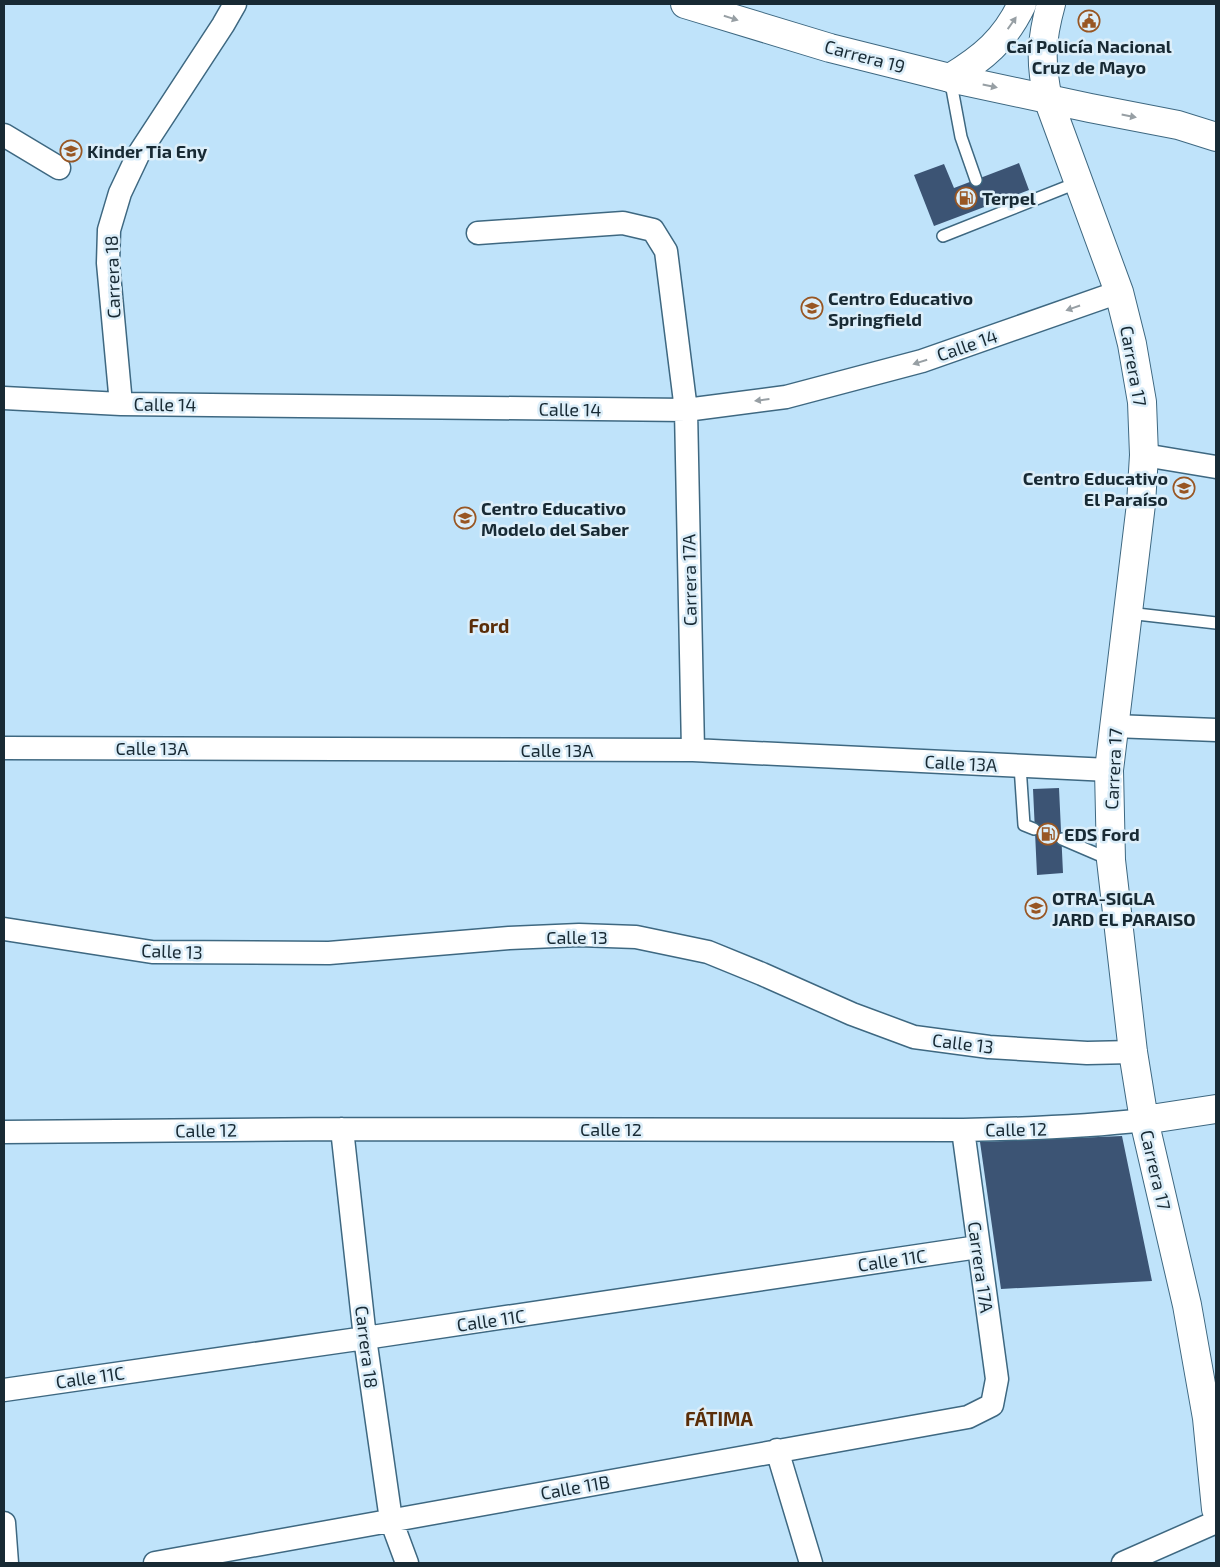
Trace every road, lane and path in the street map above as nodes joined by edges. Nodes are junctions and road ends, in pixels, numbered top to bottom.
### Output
1 (234, 4) edge
2 (684, 4) edge
3 (1022, 4) edge
4 (1051, 4) edge
5 (950, 78) junction
6 (1048, 98) junction
7 (1090, 108) junction
8 (4, 134) edge
9 (1216, 137) edge
10 (1068, 152) junction
11 (59, 168) dead end
12 (976, 180) dead end
13 (1079, 182) junction
14 (478, 233) dead end
15 (943, 236) dead end
16 (1119, 292) junction
17 (4, 398) edge
18 (121, 404) junction
19 (686, 410) junction
20 (1144, 455) junction
21 (1216, 467) edge
22 (1128, 613) junction
23 (1216, 623) edge
24 (1114, 726) junction
25 (1216, 730) edge
26 (4, 748) edge
27 (693, 750) junction
28 (1020, 766) junction
29 (1109, 770) junction
30 (1034, 829) dead end
31 (1062, 839) dead end
32 (1111, 860) junction
33 (4, 929) edge
34 (1133, 1052) junction
35 (1216, 1109) edge
36 (1144, 1120) junction
37 (342, 1129) junction
38 (963, 1130) junction
39 (4, 1132) edge
40 (978, 1247) junction
41 (365, 1338) junction
42 (4, 1390) edge
43 (992, 1405) joint
44 (777, 1450) junction
45 (1216, 1497) edge
46 (391, 1520) junction
47 (1216, 1522) edge
48 (4, 1523) edge
49 (8, 1563) edge
50 (155, 1563) edge
51 (407, 1563) edge
52 (812, 1563) edge
53 (1123, 1563) edge

1 - 18 street, Carrera 18
2 -> 5 street, Carrera 19
5 -> 3 street
4 - 6 street, Carrera 17
5 -> 6 street, Carrera 19
5 - 12 lane
6 - 7 street
6 - 10 street, Carrera 17
7 -> 9 street
7 - 10 street
8 - 11 street
10 - 13 street, Carrera 17
13 - 15 lane
13 - 16 street, Carrera 17
14 - 19 street, Carrera 17A
16 -> 19 street, Calle 14
16 - 20 street, Carrera 17
17 - 18 street, Calle 14
18 - 19 street, Calle 14
19 - 27 street, Carrera 17A
20 - 21 street
20 - 22 street, Carrera 17
22 - 23 lane
22 - 24 street, Carrera 17
24 - 25 street
24 - 29 street, Carrera 17
26 - 27 street, Calle 13A
27 - 28 street, Calle 13A
28 - 29 street, Calle 13A
28 - 30 lane
29 - 32 street, Carrera 17
31 - 32 lane
32 - 34 street, Carrera 17
33 - 34 street, Calle 13
34 - 36 street, Carrera 17
35 - 36 street, Calle 12
36 - 38 street, Calle 12
36 - 45 street, Carrera 17
37 - 38 street, Calle 12
37 - 39 street, Calle 12
37 - 41 street, Carrera 18
38 - 40 street, Carrera 17A
40 - 41 street, Calle 11C
40 - 43 street, Carrera 17A
41 - 42 street, Calle 11C
41 - 46 street, Carrera 18
43 - 44 street, Calle 11B
44 - 46 street, Calle 11B
44 - 52 street
46 - 50 street, Calle 11B
46 - 51 street, Carrera 18
47 - 53 street
48 - 49 street

